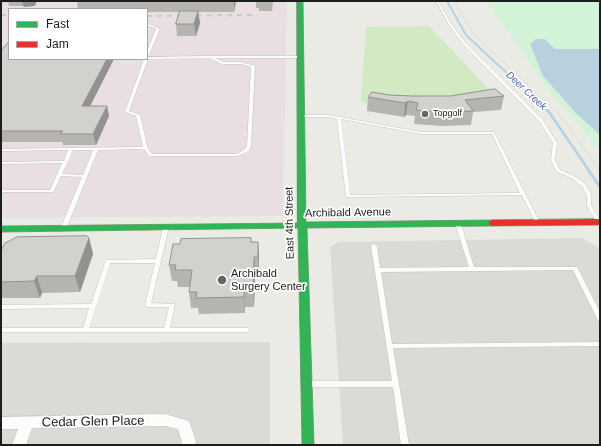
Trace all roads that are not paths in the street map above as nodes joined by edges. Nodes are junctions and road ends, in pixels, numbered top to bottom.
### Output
1 (1, 1) edge
2 (10, 1) edge
3 (300, 1) edge
4 (437, 1) edge
5 (148, 24) edge
6 (148, 54) edge
7 (148, 57) edge
8 (210, 57) junction
9 (300, 57) junction
10 (146, 60) edge
11 (301, 116) junction
12 (339, 118) junction
13 (71, 149) junction
14 (96, 149) junction
15 (146, 149) junction
16 (1, 150) edge
17 (65, 162) junction
18 (1, 163) edge
19 (59, 175) junction
20 (84, 176) junction
21 (1, 191) edge
22 (522, 194) junction
23 (600, 222) edge
24 (538, 223) junction
25 (458, 224) junction
26 (302, 226) junction
27 (166, 227) junction
28 (64, 228) junction
29 (1, 229) edge
30 (374, 246) dead end
31 (158, 261) junction
32 (472, 269) junction
33 (378, 270) junction
34 (93, 306) junction
35 (1, 307) edge
36 (600, 318) edge
37 (1, 330) edge
38 (85, 330) junction
39 (167, 330) junction
40 (246, 330) dead end
41 (600, 344) edge
42 (390, 346) junction
43 (306, 384) junction
44 (396, 384) junction
45 (1, 423) edge
46 (27, 423) junction
47 (19, 445) edge
48 (188, 445) edge
49 (308, 445) edge
50 (405, 445) edge

1 - 2 lane
3 - 9 main road, East 4th Street
4 - 23 lane
5 - 6 lane
7 - 8 lane
8 - 9 lane
8 - 15 lane
9 - 11 main road, East 4th Street
10 - 15 lane
11 - 12 lane
11 - 26 main road, East 4th Street
12 - 22 lane
12 - 22 lane
13 - 14 lane
13 - 16 lane
13 - 17 lane
14 - 15 lane
14 - 20 lane
17 - 18 lane
17 - 19 lane
19 - 20 lane
19 - 21 lane
20 - 28 lane
22 - 24 lane
23 - 24 main road, Archibald Avenue
24 - 25 main road, Archibald Avenue
25 - 26 main road, Archibald Avenue
25 - 32 lane
26 - 27 main road, Archibald Avenue
26 - 43 main road, East 4th Street
27 - 28 main road, Archibald Avenue
27 - 31 lane
28 - 29 main road, Archibald Avenue
30 - 33 lane
31 - 34 lane
31 - 39 lane
32 - 33 lane
32 - 36 lane
33 - 42 lane
34 - 35 lane
34 - 38 lane
37 - 38 lane
38 - 39 lane
39 - 40 lane
41 - 42 lane
42 - 44 lane
43 - 44 lane
43 - 49 main road, East 4th Street
44 - 50 lane
45 - 46 street, Cedar Glen Place
46 - 47 street
46 - 48 street, Cedar Glen Place

